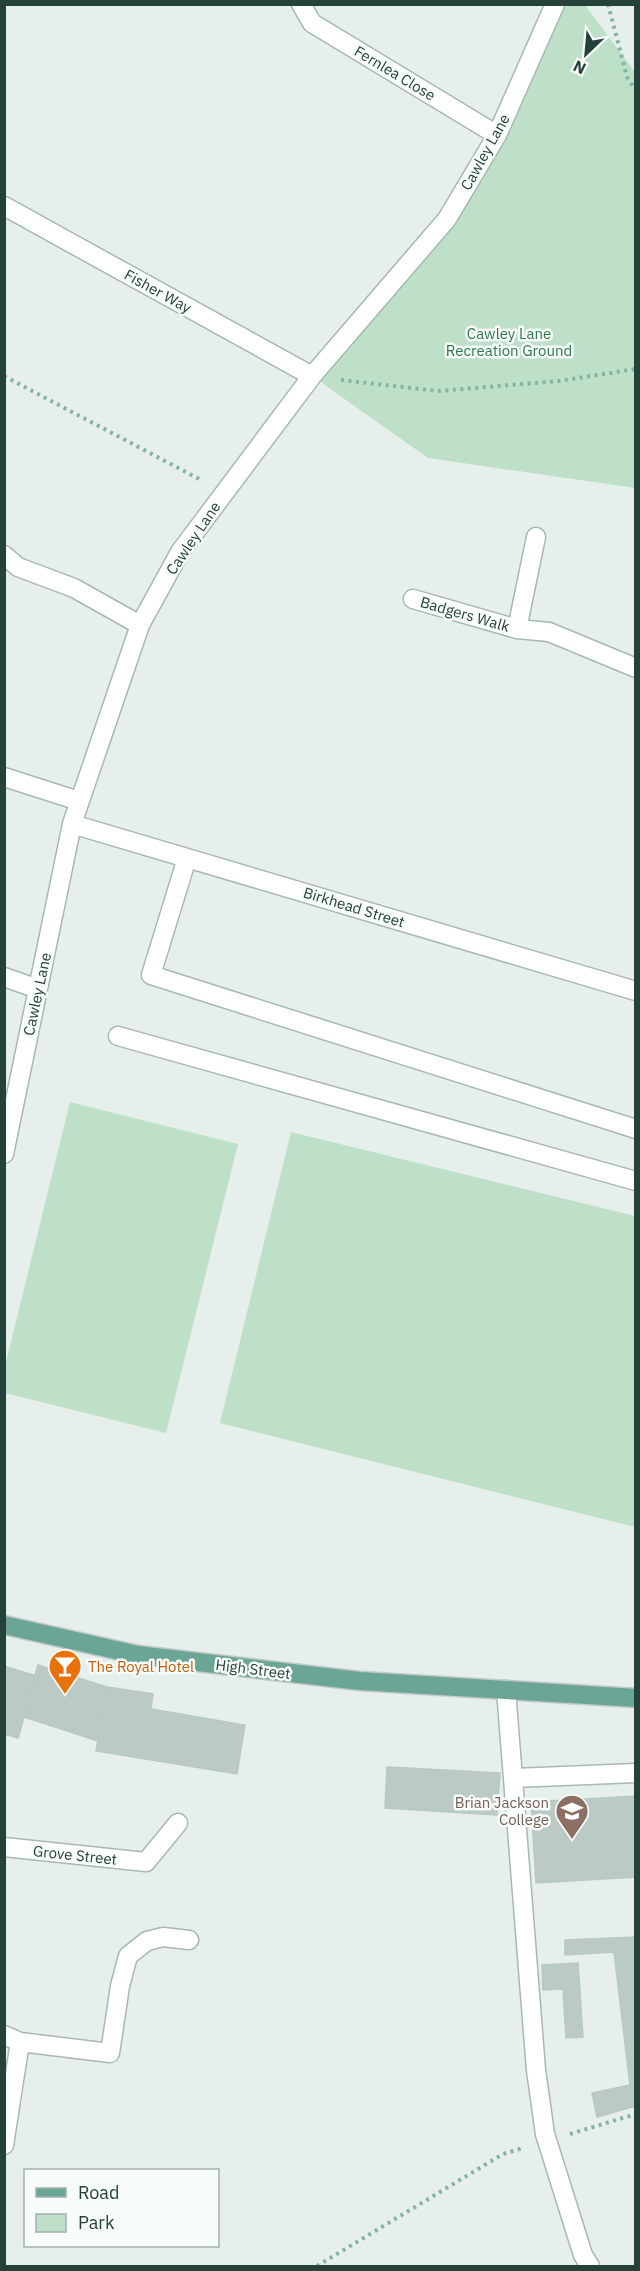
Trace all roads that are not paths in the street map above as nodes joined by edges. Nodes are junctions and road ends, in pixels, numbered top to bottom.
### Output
1 (301, 4) edge
2 (555, 4) edge
3 (497, 135) junction
4 (4, 206) edge
5 (312, 376) junction
6 (536, 537) dead end
7 (4, 555) edge
8 (413, 599) dead end
9 (140, 625) junction
10 (517, 628) junction
11 (636, 668) edge
12 (4, 777) edge
13 (80, 801) junction
14 (72, 824) junction
15 (187, 858) junction
16 (4, 977) edge
17 (38, 989) junction
18 (636, 991) edge
19 (118, 1036) dead end
20 (636, 1128) edge
21 (4, 1154) edge
22 (636, 1181) edge
23 (4, 1624) edge
24 (506, 1690) junction
25 (636, 1698) edge
26 (636, 1773) edge
27 (514, 1778) junction
28 (178, 1823) dead end
29 (4, 1847) edge
30 (189, 1940) dead end
31 (12, 2038) edge
32 (4, 2145) edge
33 (590, 2266) edge

1 - 3 street, Fernlea Close
2 - 3 street, Cawley Lane
3 - 5 street, Cawley Lane
4 - 5 street, Fisher Way
5 - 9 street, Cawley Lane
6 - 10 street, Badgers Walk
7 - 9 street
8 - 10 street, Badgers Walk
9 - 13 street, Cawley Lane
10 - 11 street, Badgers Walk
12 - 13 street
13 - 14 street, Cawley Lane
14 - 15 street, Birkhead Street
14 - 17 street, Cawley Lane
15 - 18 street, Birkhead Street
15 - 20 street
16 - 17 street
17 - 21 street, Cawley Lane
19 - 22 street
23 - 24 main road, High Street
24 - 25 main road, High Street
24 - 27 street
26 - 27 street
27 - 33 street
28 - 29 street, Grove Street
30 - 31 street
31 - 32 street

